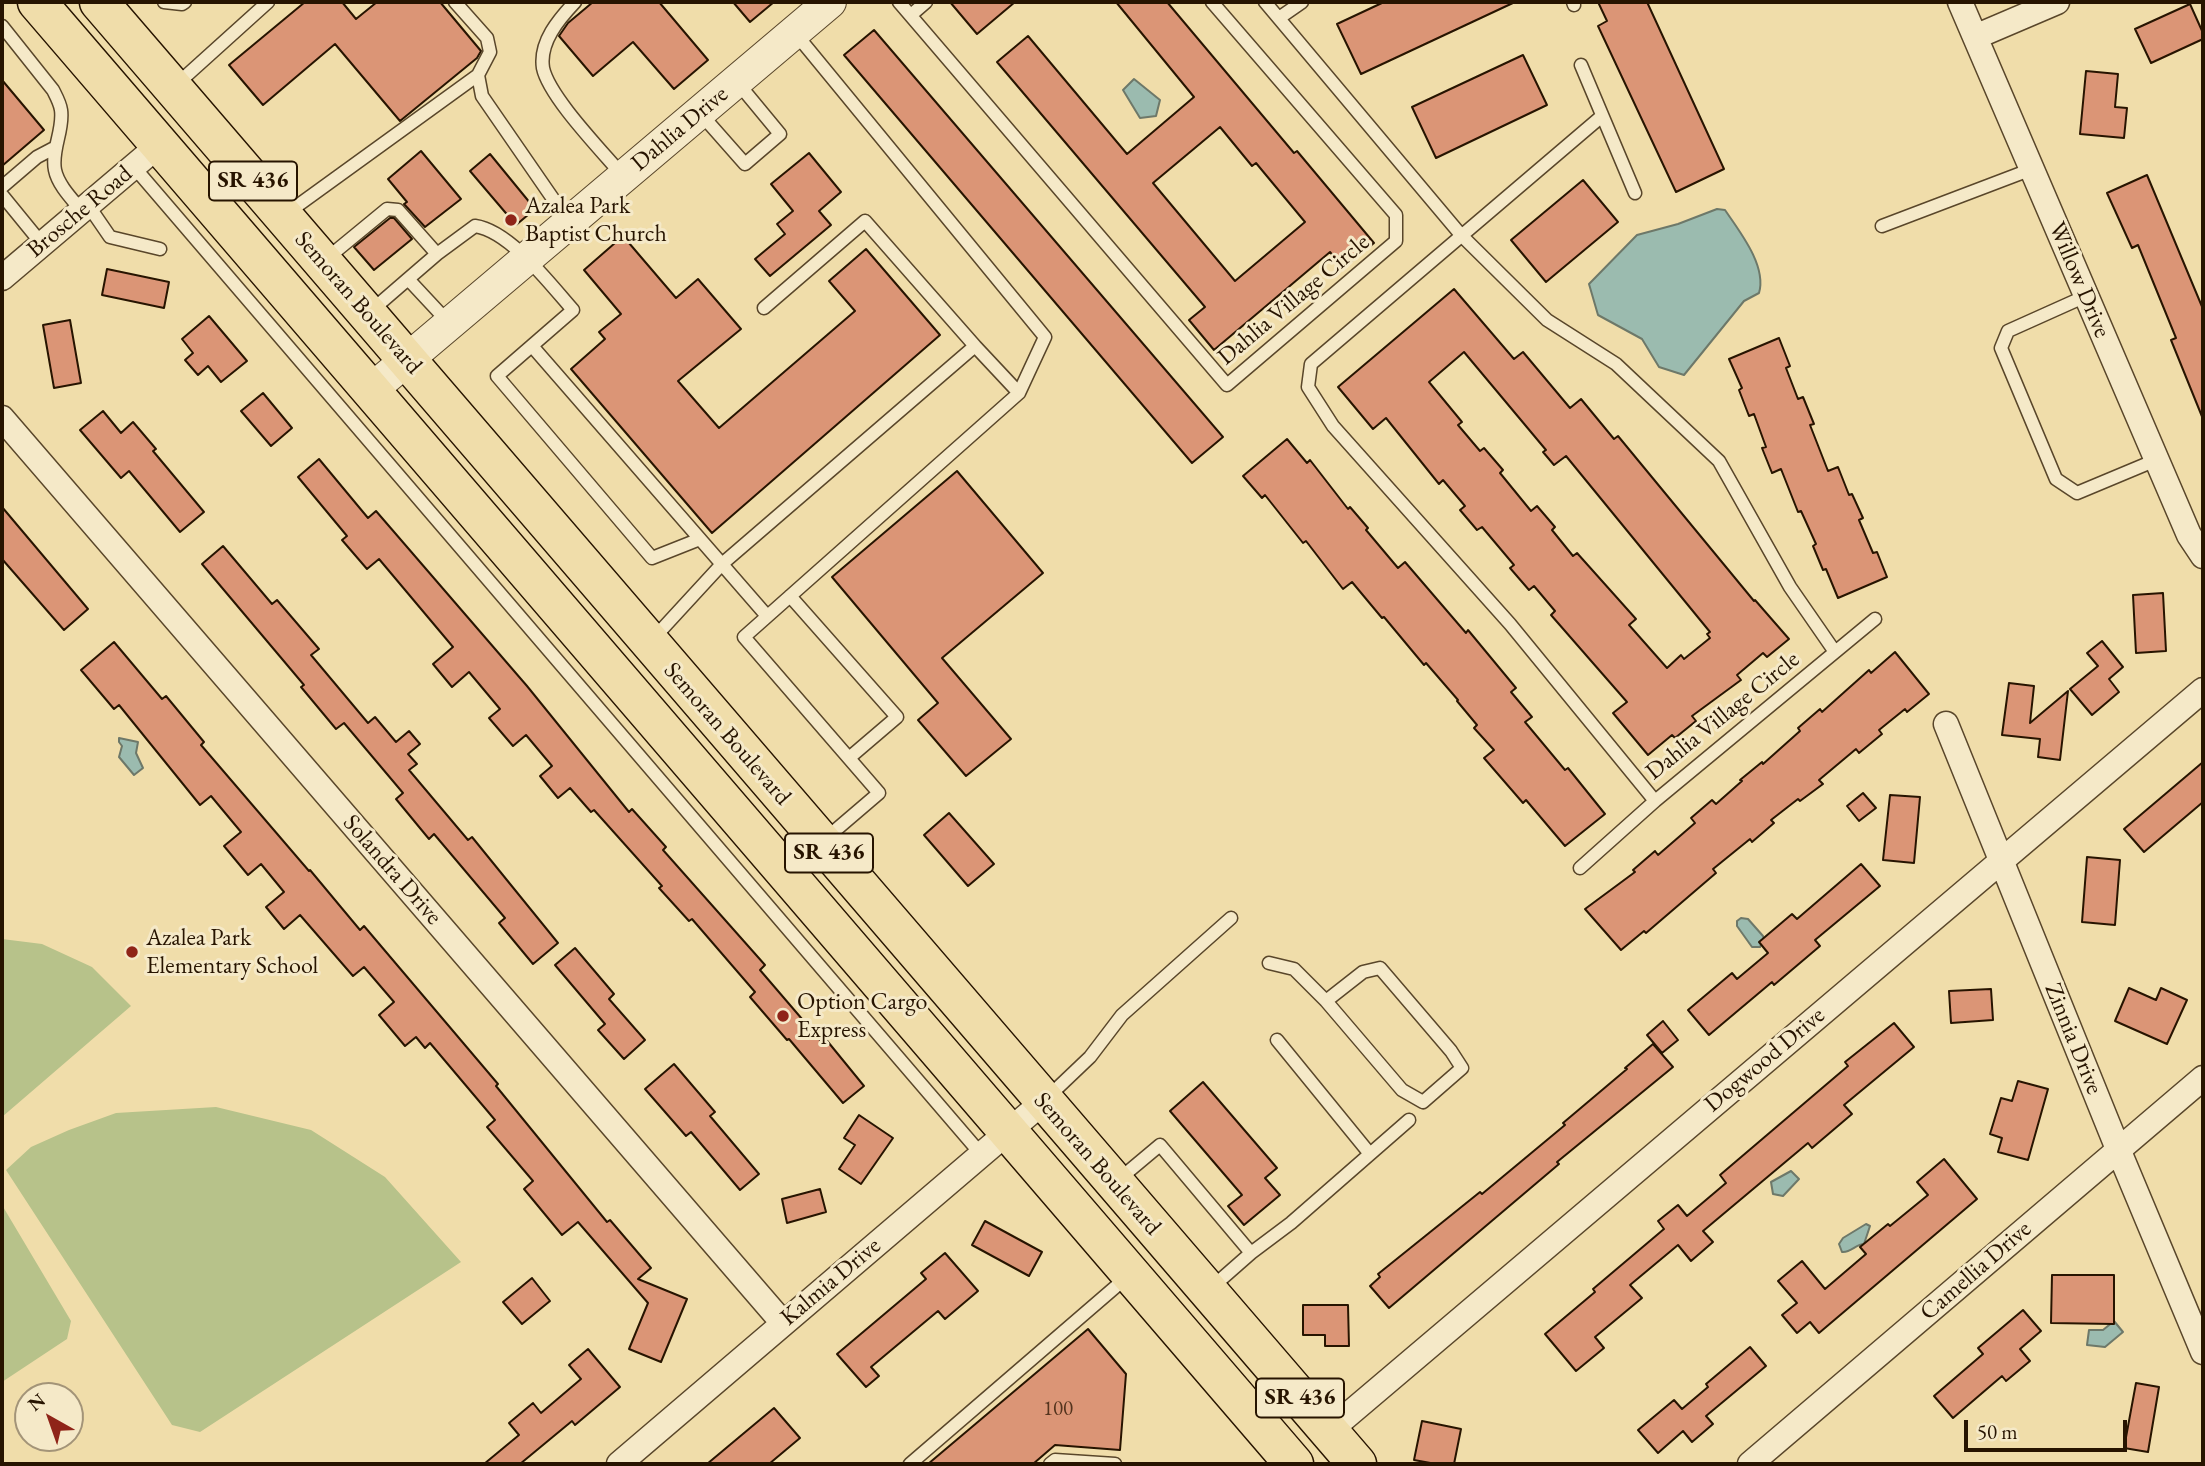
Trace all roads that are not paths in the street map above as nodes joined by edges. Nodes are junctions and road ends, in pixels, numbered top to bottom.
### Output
1 (37, 2) edge
2 (164, 2) edge
3 (185, 2) edge
4 (268, 2) edge
5 (456, 2) edge
6 (575, 2) edge
7 (899, 2) edge
8 (926, 2) edge
9 (1212, 2) edge
10 (1265, 2) edge
11 (1302, 2) edge
12 (1960, 2) edge
13 (2057, 2) edge
14 (105, 4) edge
15 (824, 4) edge
16 (911, 15) junction
17 (1279, 18) junction
18 (2, 26) edge
19 (795, 32) junction
20 (1975, 37) junction
21 (1581, 65) dead end
22 (478, 75) junction
23 (736, 81) junction
24 (173, 88) junction
25 (700, 113) junction
26 (1602, 116) junction
27 (56, 147) junction
28 (146, 156) junction
29 (2032, 169) junction
30 (624, 176) junction
31 (2, 187) edge
32 (1635, 193) dead end
33 (2, 195) edge
34 (297, 206) junction
35 (85, 208) junction
36 (569, 223) junction
37 (1882, 226) dead end
38 (1461, 235) junction
39 (42, 244) junction
40 (160, 249) dead end
41 (437, 254) junction
42 (527, 258) junction
43 (323, 262) junction
44 (2, 278) edge
45 (408, 279) junction
46 (2086, 296) junction
47 (764, 308) dead end
48 (367, 314) junction
49 (449, 324) junction
50 (532, 346) junction
51 (975, 346) junction
52 (407, 359) junction
53 (370, 391) junction
54 (1019, 393) junction
55 (2, 418) edge
56 (2156, 460) junction
57 (700, 539) junction
58 (2203, 556) edge
59 (722, 564) junction
60 (790, 596) junction
61 (767, 617) junction
62 (1875, 620) dead end
63 (650, 643) junction
64 (1835, 652) junction
65 (2203, 690) edge
66 (1946, 724) dead end
67 (849, 758) junction
68 (1656, 801) junction
69 (821, 843) junction
70 (2001, 860) junction
71 (1580, 868) dead end
72 (1231, 918) dead end
73 (1269, 963) dead end
74 (1326, 1001) junction
75 (1278, 1040) dead end
76 (2203, 1078) edge
77 (1043, 1102) junction
78 (1409, 1120) dead end
79 (994, 1143) junction
80 (2118, 1149) junction
81 (1370, 1154) junction
82 (1114, 1184) junction
83 (1251, 1253) junction
84 (1130, 1274) junction
85 (1207, 1291) junction
86 (783, 1323) junction
87 (2203, 1352) edge
88 (1329, 1431) junction
89 (1283, 1460) edge
90 (619, 1464) edge
91 (910, 1464) edge
92 (1050, 1464) edge
93 (1115, 1464) edge
94 (1357, 1464) edge
95 (1750, 1464) edge

1 - 28 main road, Semoran Boulevard / SR 436
2 - 3 lane
4 - 24 lane
5 - 22 lane
6 - 30 lane
7 - 16 lane, Dahlia Village Circle
8 - 16 lane
9 - 16 lane, Dahlia Village Circle
10 - 17 lane, Dahlia Village Circle
11 - 17 lane
12 - 20 street, Willow Drive
13 - 20 street
14 - 24 main road, Semoran Boulevard / SR 436
15 - 19 street, Dahlia Drive
17 - 38 lane, Dahlia Village Circle
18 - 27 lane
19 - 23 street, Dahlia Drive
19 - 54 lane
20 - 29 street, Willow Drive
21 - 26 lane
22 - 34 lane
22 - 36 lane
23 - 25 street, Dahlia Drive
23 - 25 lane
24 - 34 main road, Semoran Boulevard / SR 436
25 - 30 street, Dahlia Drive
26 - 32 lane
26 - 38 lane
27 - 31 lane
27 - 35 lane
28 - 35 street, Brosche Road
28 - 53 main road, Semoran Boulevard / SR 436
28 - 79 lane
29 - 37 lane
29 - 46 street, Willow Drive
30 - 36 street, Dahlia Drive
33 - 39 lane
34 - 43 main road, Semoran Boulevard / SR 436
35 - 39 street, Brosche Road
35 - 40 lane
36 - 42 street, Dahlia Drive
38 - 64 lane, Dahlia Village Circle
38 - 68 lane, Dahlia Village Circle
39 - 44 street, Brosche Road
41 - 42 lane
41 - 43 lane
41 - 45 lane
42 - 49 street, Dahlia Drive
42 - 50 lane
43 - 48 main road, Semoran Boulevard / SR 436
45 - 48 lane
45 - 49 lane
46 - 56 street, Willow Drive
46 - 56 lane
47 - 51 lane
48 - 52 main road, Semoran Boulevard / SR 436
49 - 52 street, Dahlia Drive
50 - 57 lane
50 - 57 lane
51 - 54 lane
51 - 59 lane
52 - 53 street, Dahlia Drive
52 - 63 main road, Semoran Boulevard / SR 436
53 - 79 main road, Semoran Boulevard / SR 436
54 - 60 lane
55 - 86 street, Solandra Drive
56 - 58 street, Willow Drive
57 - 59 lane
59 - 61 lane
59 - 63 lane
60 - 61 lane
60 - 67 lane
61 - 67 lane
62 - 64 lane
63 - 69 main road, Semoran Boulevard / SR 436
64 - 68 lane, Dahlia Village Circle
65 - 70 street, Dogwood Drive
66 - 70 street, Zinnia Drive
67 - 69 lane
68 - 71 lane
69 - 77 main road, Semoran Boulevard / SR 436
70 - 80 street, Zinnia Drive
70 - 88 street, Dogwood Drive
72 - 77 lane
73 - 74 lane
74 - 74 lane
75 - 81 lane
76 - 80 street, Camellia Drive
77 - 79 street, Kalmia Drive
77 - 82 main road, Semoran Boulevard / SR 436
78 - 81 lane
79 - 84 main road, Semoran Boulevard / SR 436
79 - 86 street, Kalmia Drive
80 - 87 street, Zinnia Drive
80 - 95 street, Camellia Drive
81 - 83 lane
82 - 83 lane
82 - 85 main road, Semoran Boulevard / SR 436
83 - 85 lane
84 - 89 main road, Semoran Boulevard / SR 436
84 - 91 lane
85 - 88 main road, Semoran Boulevard / SR 436
86 - 90 street, Kalmia Drive
88 - 94 main road, Semoran Boulevard / SR 436
92 - 93 lane

